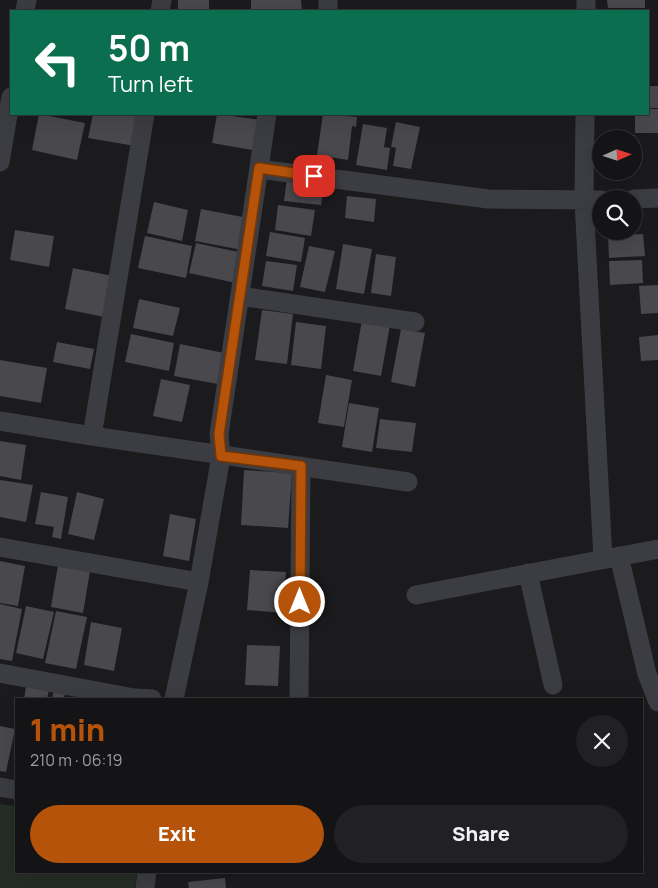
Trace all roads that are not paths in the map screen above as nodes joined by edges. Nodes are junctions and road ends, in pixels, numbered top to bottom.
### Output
1 (10, 103) edge
2 (145, 115) edge
3 (267, 115) edge
4 (585, 115) edge
5 (0, 162) edge
6 (259, 168) junction
7 (592, 190) edge
8 (658, 198) edge
9 (642, 199) edge
10 (592, 201) edge
11 (595, 240) edge
12 (240, 296) junction
13 (415, 322) dead end
14 (0, 421) edge
15 (92, 436) junction
16 (221, 456) junction
17 (301, 466) junction
18 (408, 482) dead end
19 (0, 548) edge
20 (658, 548) edge
21 (611, 557) junction
22 (528, 573) junction
23 (199, 582) junction
24 (416, 595) dead end
25 (0, 673) edge
26 (553, 685) dead end
27 (134, 698) edge
28 (174, 698) edge
29 (299, 698) edge
30 (658, 702) edge
31 (0, 787) edge
32 (15, 790) edge
33 (147, 873) edge
34 (145, 888) edge

1 - 5 street
2 - 15 street
3 - 6 street
4 - 7 street
6 - 10 street
6 - 12 street
8 - 9 street
11 - 21 street
12 - 13 street
12 - 16 street
14 - 15 street
15 - 16 street
16 - 17 street
16 - 23 street
17 - 18 street
17 - 29 street
19 - 23 street
20 - 21 street
21 - 22 street
21 - 30 street
22 - 24 street
22 - 26 street
23 - 28 street
25 - 27 street
31 - 32 street
33 - 34 street

